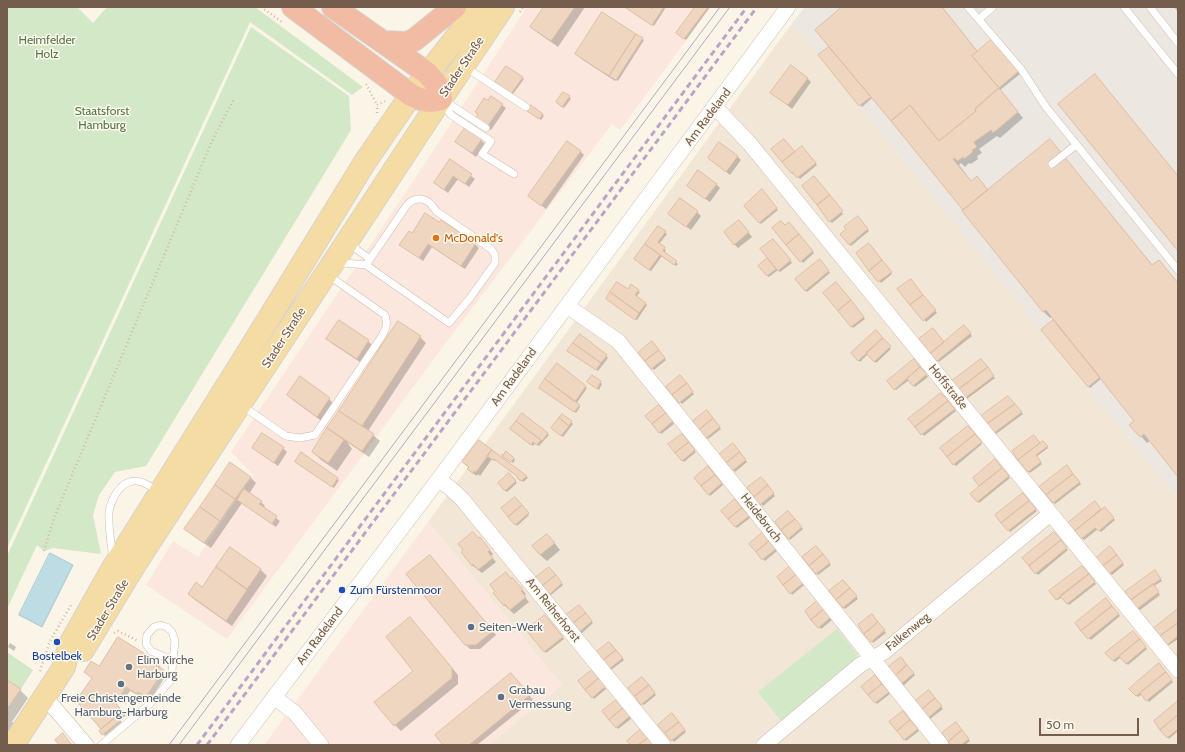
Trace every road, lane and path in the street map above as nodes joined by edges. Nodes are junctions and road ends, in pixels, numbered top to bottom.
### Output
1 (294, 7) edge
2 (333, 7) edge
3 (455, 7) edge
4 (480, 7) edge
5 (503, 7) edge
6 (788, 7) edge
7 (968, 7) edge
8 (993, 7) edge
9 (1124, 7) edge
10 (1150, 7) edge
11 (979, 19) junction
12 (384, 42) junction
13 (1178, 43) edge
14 (464, 66) junction
15 (427, 73) junction
16 (1178, 74) edge
17 (411, 95) junction
18 (234, 99) dead end
19 (441, 99) junction
20 (526, 106) dead end
21 (715, 107) junction
22 (486, 128) dead end
23 (1076, 145) junction
24 (1052, 164) dead end
25 (514, 174) dead end
26 (352, 235) junction
27 (368, 262) junction
28 (1178, 270) edge
29 (328, 271) junction
30 (567, 306) junction
31 (240, 404) junction
32 (438, 480) junction
33 (167, 497) junction
34 (1050, 514) junction
35 (44, 551) dead end
36 (114, 566) junction
37 (108, 635) dead end
38 (146, 640) junction
39 (871, 658) junction
40 (174, 661) junction
41 (64, 667) junction
42 (1178, 670) edge
43 (45, 697) junction
44 (274, 697) junction
45 (13, 745) edge
46 (86, 745) edge
47 (100, 745) edge
48 (238, 745) edge
49 (320, 745) edge
50 (663, 745) edge
51 (764, 745) edge
52 (941, 745) edge

1 - 17 highway
2 - 12 highway
3 - 12 highway
4 - 15 main road, Stader Straße
5 - 14 main road, Stader Straße
6 - 21 street, Am Radeland
7 - 11 lane
8 - 11 lane
9 - 16 lane
10 - 13 lane
11 - 23 lane
12 - 15 highway
14 - 19 main road, Stader Straße
14 - 20 lane
15 - 17 main road, Stader Straße
15 - 19 highway
17 - 19 highway
17 - 33 main road, Stader Straße
18 - 35 path
19 - 22 lane
19 - 25 lane
19 - 26 main road, Stader Straße
21 - 30 street, Am Radeland
21 - 34 street, Hoffstraße
23 - 24 lane
23 - 28 lane
26 - 27 lane
26 - 29 main road, Stader Straße
27 - 27 lane
27 - 29 lane
29 - 31 main road, Stader Straße
29 - 31 lane
30 - 32 street, Am Radeland
30 - 39 street, Heidebruch
31 - 33 main road, Stader Straße
32 - 44 street, Am Radeland
32 - 50 street, Am Reiherhorst
33 - 36 main road, Stader Straße
33 - 36 lane
33 - 41 main road, Stader Straße
34 - 39 street, Falkenweg
34 - 42 street, Hoffstraße
36 - 41 main road, Stader Straße
37 - 38 path
38 - 40 lane
38 - 40 lane
39 - 51 street, Falkenweg
39 - 52 street, Heidebruch
40 - 47 lane
41 - 43 main road, Stader Straße
43 - 45 main road, Stader Straße
43 - 46 street
44 - 48 street, Am Radeland
44 - 49 street

